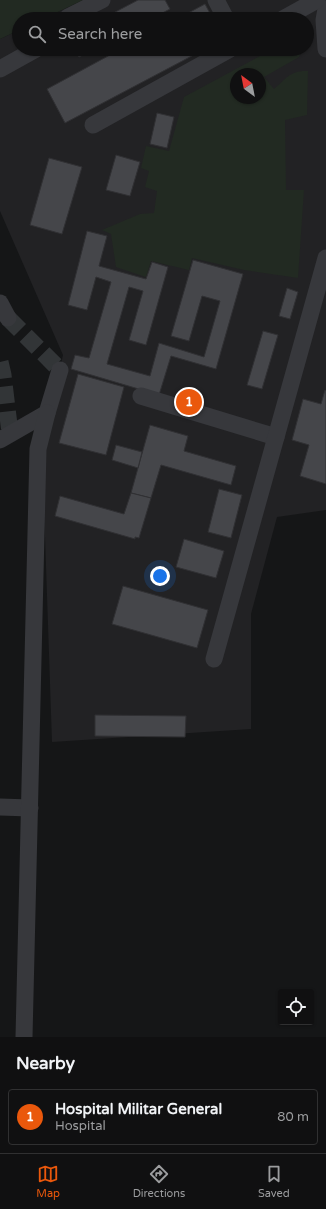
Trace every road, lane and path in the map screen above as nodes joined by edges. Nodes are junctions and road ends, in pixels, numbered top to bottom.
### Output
1 (102, 0) edge
2 (216, 0) edge
3 (317, 0) edge
4 (326, 10) edge
5 (80, 12) edge
6 (222, 12) edge
7 (296, 12) edge
8 (326, 49) edge
9 (23, 56) edge
10 (217, 56) edge
11 (0, 69) edge
12 (93, 125) dead end
13 (326, 249) edge
14 (326, 258) edge
15 (60, 370) dead end
16 (141, 396) dead end
17 (47, 413) junction
18 (5, 436) edge
19 (276, 437) junction
20 (214, 659) dead end
21 (0, 807) edge
22 (30, 808) junction
23 (24, 1037) edge

1 - 5 street
2 - 6 street
3 - 7 street
4 - 8 street
9 - 11 street
10 - 12 street
13 - 14 street
14 - 19 street
15 - 17 street
16 - 19 street
17 - 18 street
17 - 22 street
19 - 20 street
21 - 22 street
22 - 23 street

